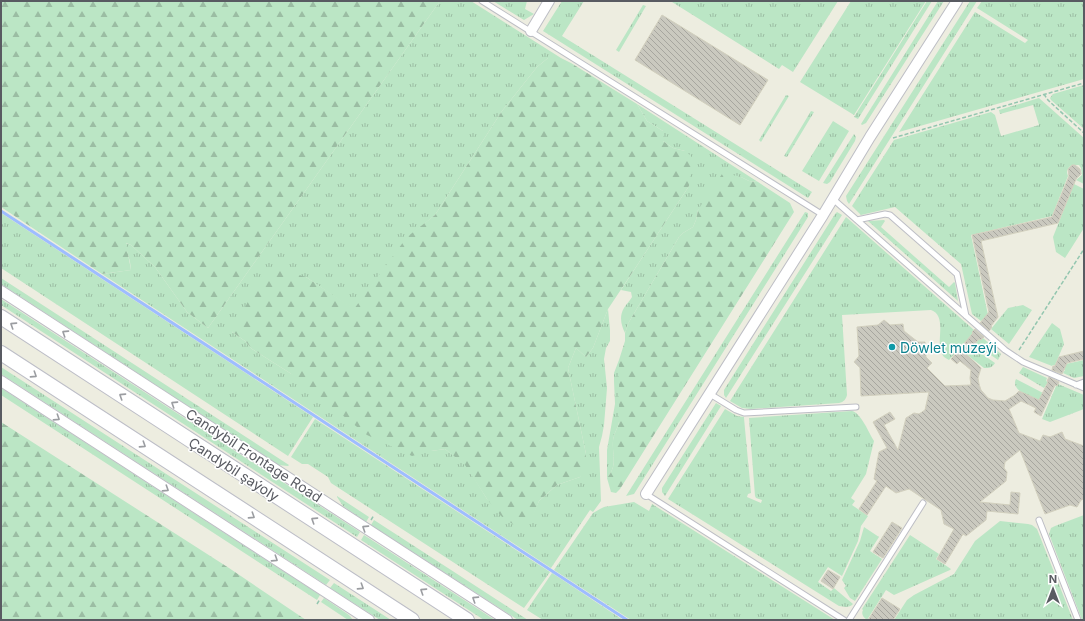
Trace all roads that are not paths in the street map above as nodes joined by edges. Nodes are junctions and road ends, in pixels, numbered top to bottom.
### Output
1 (482, 1) edge
2 (549, 1) edge
3 (957, 1) edge
4 (530, 31) junction
5 (833, 199) junction
6 (823, 215) junction
7 (857, 220) junction
8 (1, 291) edge
9 (966, 316) junction
10 (1, 317) edge
11 (1, 354) edge
12 (1, 381) edge
13 (1084, 382) edge
14 (1076, 385) junction
15 (1084, 388) edge
16 (710, 394) junction
17 (856, 407) dead end
18 (646, 494) joint
19 (923, 503) dead end
20 (1039, 520) dead end
21 (369, 620) edge
22 (412, 620) edge
23 (467, 620) edge
24 (507, 620) edge
25 (844, 620) edge
26 (849, 620) edge
27 (1078, 620) edge

1 - 4 lane
2 - 4 street
3 - 5 street
4 - 6 lane
5 - 6 street
5 - 7 lane
6 - 16 street
7 - 9 lane
7 - 9 lane
24 -> 8 street, Candybil Frontage Road
9 - 14 lane
23 -> 10 main road, Çandybil şaýoly
11 -> 22 main road
12 -> 21 street
13 - 14 lane
14 - 15 lane
16 - 17 lane
16 - 18 street
18 - 25 lane
19 - 26 lane
20 - 27 lane

